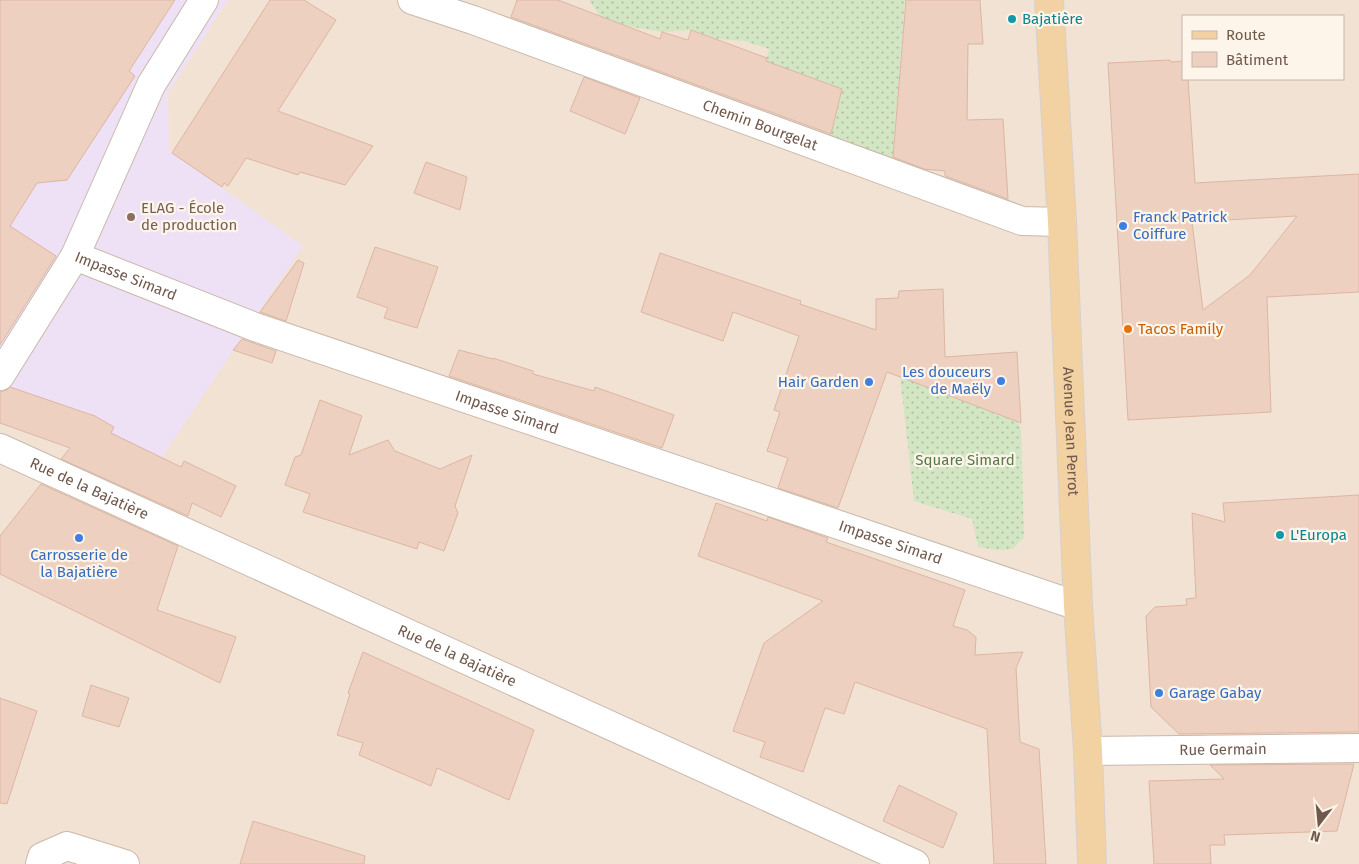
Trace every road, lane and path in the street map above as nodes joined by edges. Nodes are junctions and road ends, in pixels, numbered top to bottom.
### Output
1 (204, 0) edge
2 (412, 0) edge
3 (1048, 0) edge
4 (1062, 222) junction
5 (75, 256) junction
6 (0, 376) edge
7 (0, 448) edge
8 (1078, 606) junction
9 (1359, 748) edge
10 (1088, 751) junction
11 (41, 861) edge
12 (125, 864) edge
13 (915, 864) edge
14 (1092, 864) edge

1 - 5 street
2 - 4 street, Chemin Bourgelat
3 - 4 main road, Avenue Jean Perrot
4 - 8 main road, Avenue Jean Perrot
5 - 6 street, Impasse Simard
5 - 8 street, Impasse Simard
7 - 13 street, Rue de la Bajatière
8 - 10 main road, Avenue Jean Perrot
9 - 10 street, Rue Germain
10 - 14 main road, Avenue Jean Perrot
11 - 12 street

